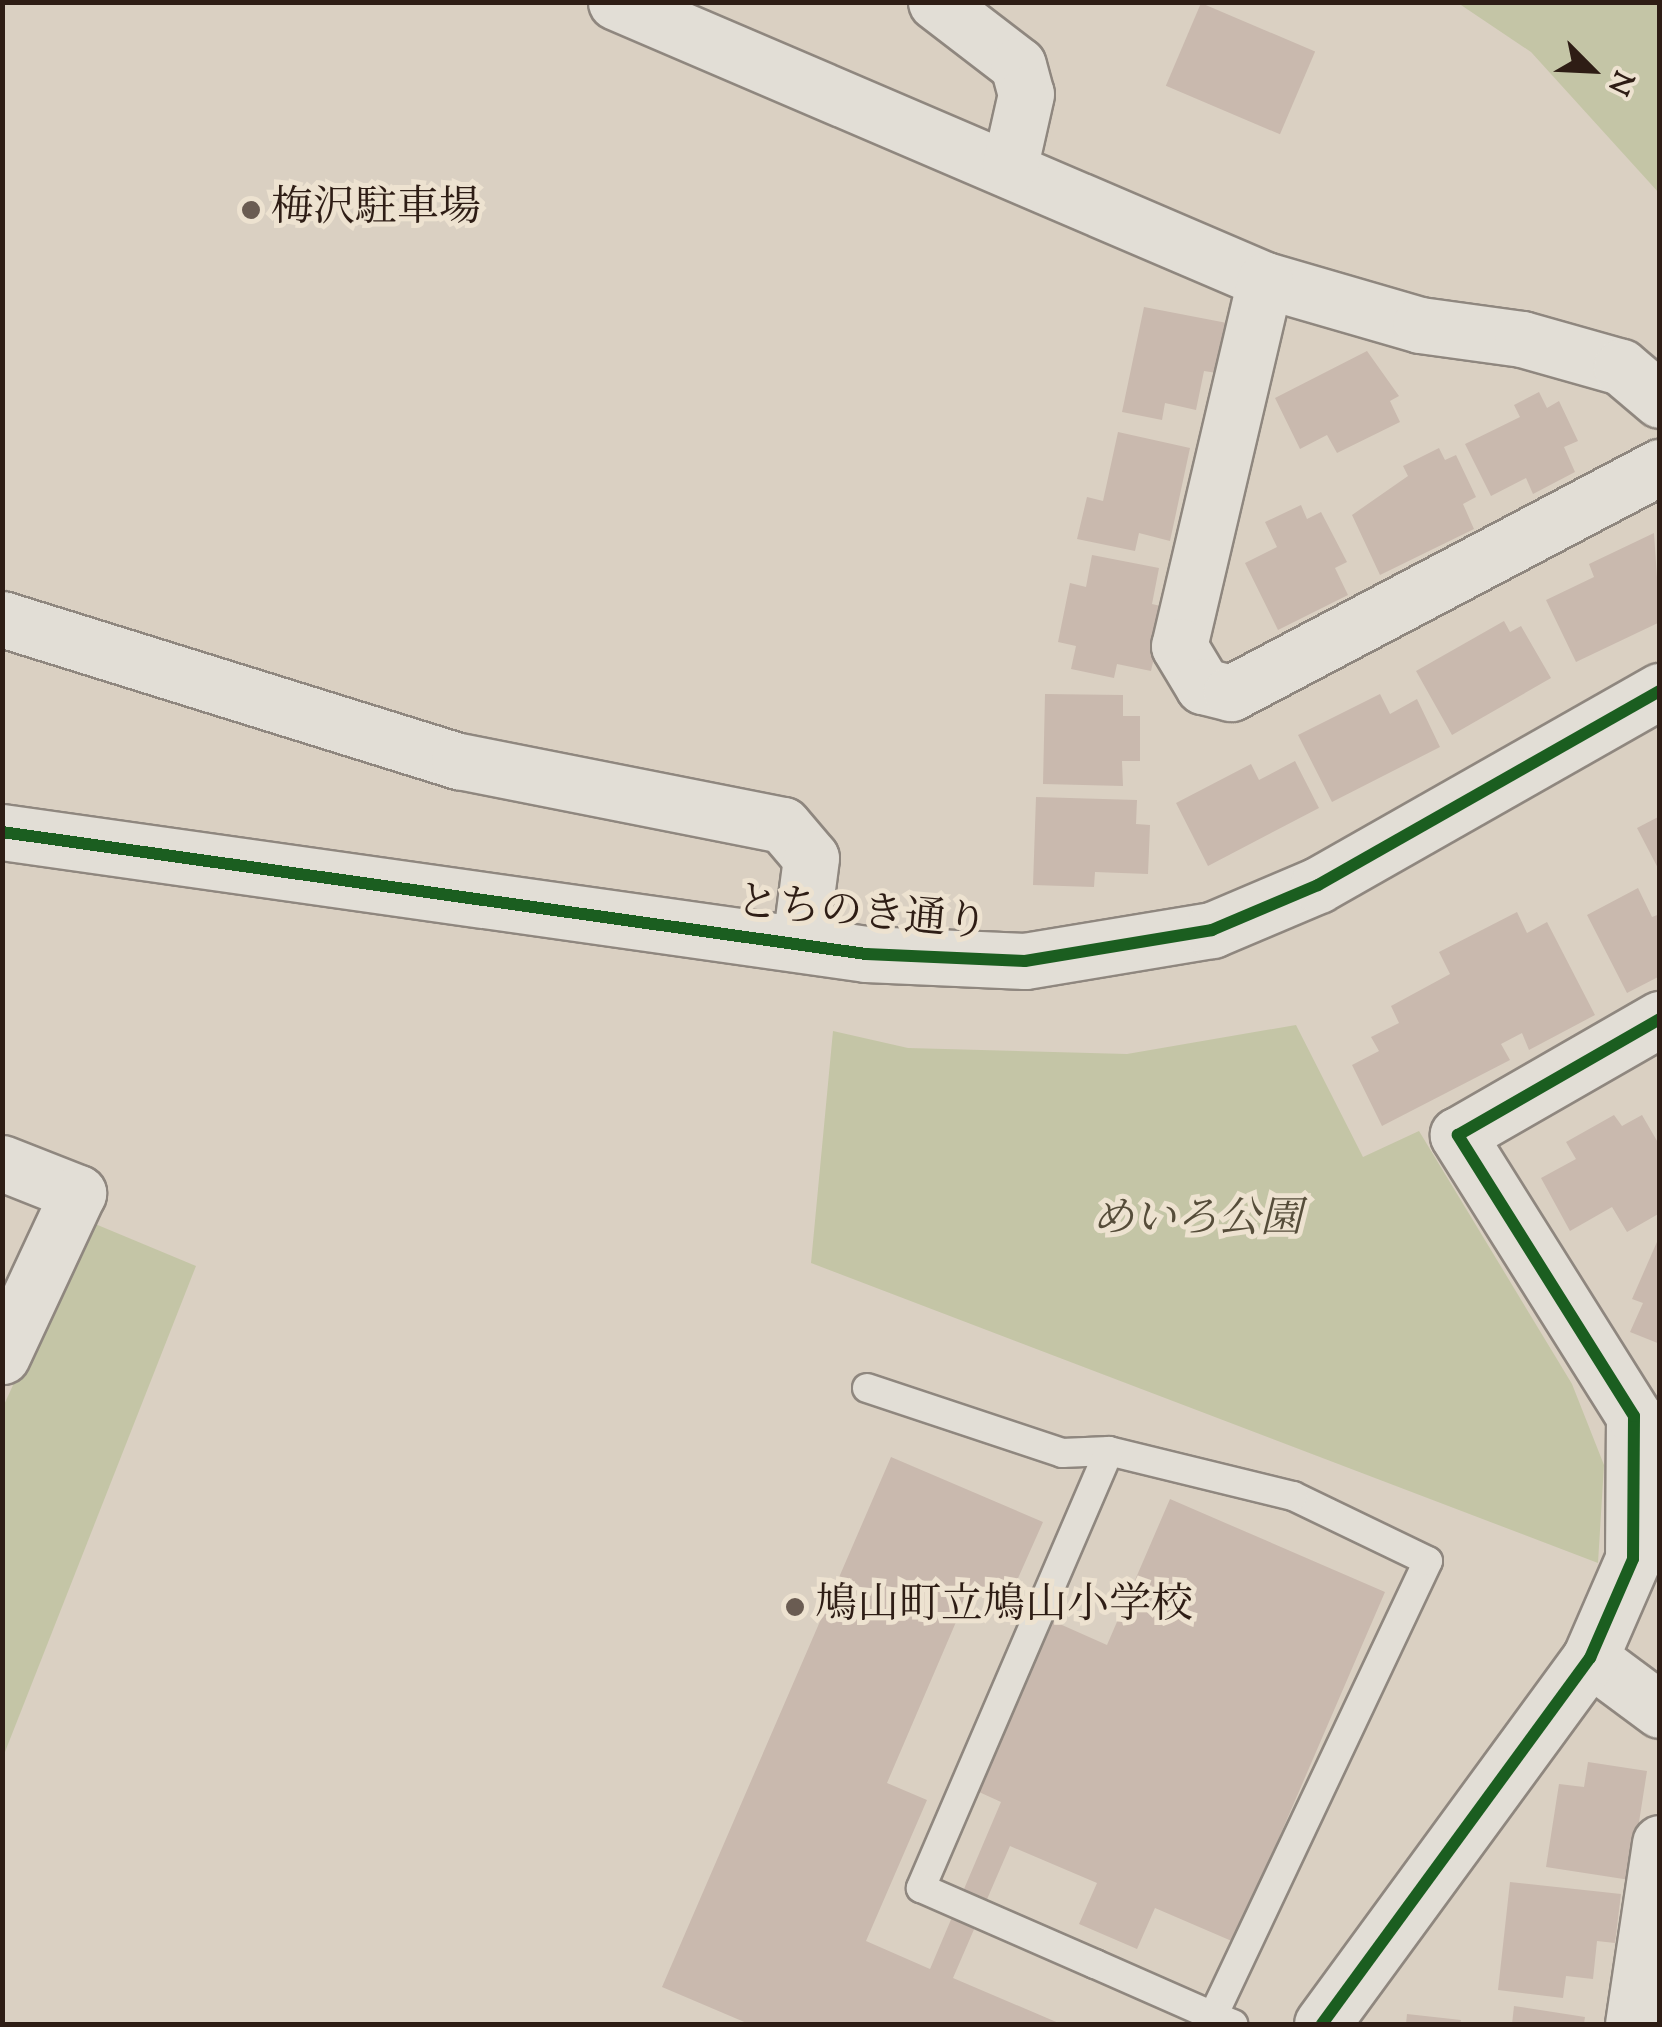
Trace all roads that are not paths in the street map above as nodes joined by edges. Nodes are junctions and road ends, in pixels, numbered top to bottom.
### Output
1 (616, 2) edge
2 (936, 2) edge
3 (1010, 166) junction
4 (1265, 280) junction
5 (1660, 400) edge
6 (1660, 467) edge
7 (2, 620) edge
8 (1660, 691) edge
9 (2, 832) edge
10 (800, 943) junction
11 (1660, 1019) edge
12 (2, 1163) edge
13 (2, 1356) edge
14 (867, 1388) dead end
15 (1647, 1418) edge
16 (1109, 1451) junction
17 (1590, 1658) junction
18 (1660, 1710) edge
19 (1660, 1842) edge
20 (1223, 2020) edge
21 (1322, 2024) edge
22 (1632, 2024) edge

1 - 3 street
2 - 3 street
3 - 4 street
4 - 5 street
4 - 6 street
7 - 10 street
8 - 10 street, とちのき通り
9 - 10 street, とちのき通り
11 - 15 street
12 - 13 street
14 - 16 lane
15 - 17 street
16 - 20 lane
16 - 20 lane
17 - 18 street
17 - 21 street
19 - 22 street

